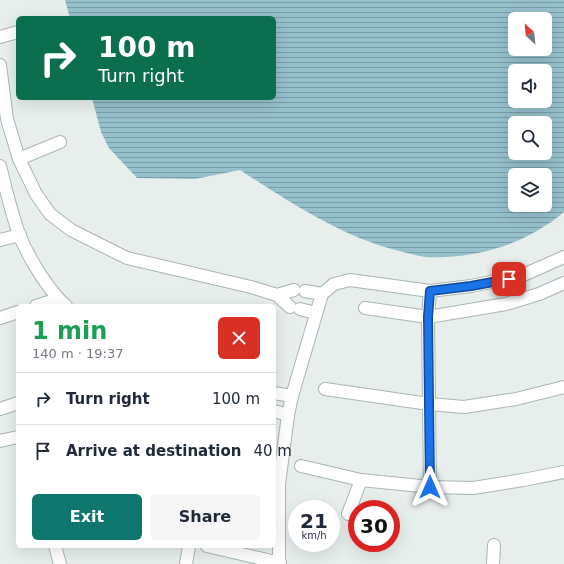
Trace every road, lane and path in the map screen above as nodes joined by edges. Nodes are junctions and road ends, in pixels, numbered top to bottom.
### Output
1 (16, 33) edge
2 (0, 37) edge
3 (0, 66) edge
4 (60, 142) dead end
5 (19, 159) junction
6 (0, 166) edge
7 (20, 235) junction
8 (0, 240) edge
9 (564, 257) edge
10 (564, 283) edge
11 (430, 291) junction
12 (322, 294) junction
13 (277, 295) junction
14 (62, 302) edge
15 (49, 304) edge
16 (365, 308) dead end
17 (16, 313) edge
18 (315, 313) junction
19 (428, 317) junction
20 (0, 318) edge
21 (564, 387) edge
22 (326, 389) dead end
23 (276, 393) edge
24 (292, 396) junction
25 (16, 404) edge
26 (429, 404) junction
27 (0, 409) edge
28 (276, 412) edge
29 (288, 415) junction
30 (16, 437) edge
31 (0, 441) edge
32 (301, 466) dead end
33 (564, 472) edge
34 (360, 480) junction
35 (430, 487) junction
36 (353, 500) edge
37 (494, 545) dead end
38 (56, 548) edge
39 (189, 548) edge
40 (215, 548) edge
41 (60, 564) edge
42 (186, 564) edge
43 (280, 564) edge
44 (493, 564) edge

1 - 2 street
3 - 5 street
4 - 5 street
5 - 13 street
6 - 7 street
7 - 8 street
7 - 14 street
9 - 11 street
10 - 19 street
11 - 12 street
11 - 19 street
12 - 13 street
12 - 18 street
13 - 18 street
14 - 15 street
16 - 19 street
17 - 20 street
18 - 24 street
19 - 26 street
21 - 26 street
22 - 26 street
23 - 24 street
24 - 29 street
25 - 27 street
26 - 35 street
28 - 29 street
29 - 43 street
30 - 31 street
32 - 34 street
33 - 35 street
34 - 35 street
34 - 36 street
37 - 44 street
38 - 41 street
39 - 42 street
40 - 43 street

